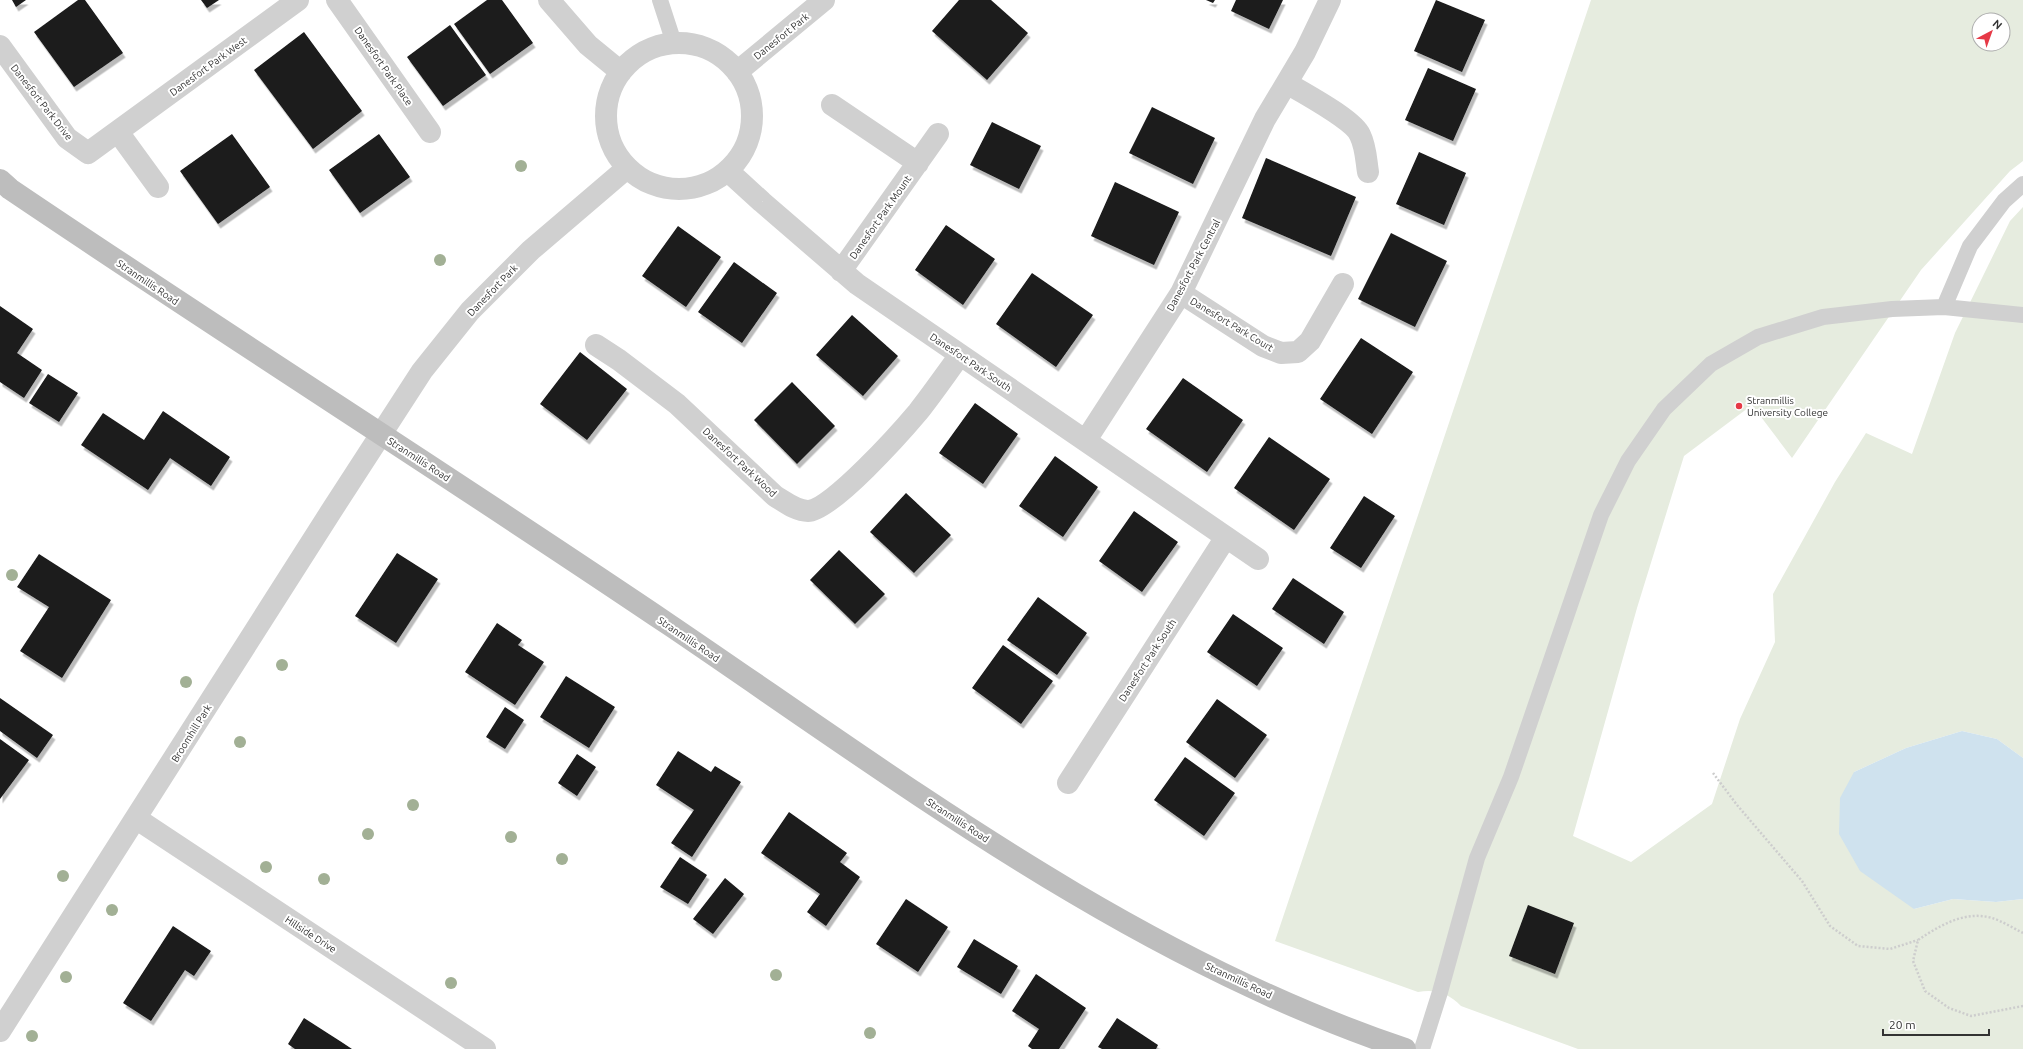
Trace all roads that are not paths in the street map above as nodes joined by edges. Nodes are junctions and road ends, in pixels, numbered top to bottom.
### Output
1 (298, 0) edge
2 (337, 0) edge
3 (549, 0) edge
4 (660, 0) edge
5 (824, 0) edge
6 (1330, 0) edge
7 (674, 43) junction
8 (0, 46) edge
9 (621, 72) junction
10 (737, 72) junction
11 (1287, 83) junction
12 (832, 104) dead end
13 (118, 132) junction
14 (430, 132) dead end
15 (938, 134) dead end
16 (88, 153) joint
17 (918, 163) junction
18 (627, 168) junction
19 (728, 171) junction
20 (1368, 172) dead end
21 (0, 180) edge
22 (2023, 184) edge
23 (158, 187) dead end
24 (841, 271) junction
25 (1343, 284) dead end
26 (1181, 293) junction
27 (1944, 307) junction
28 (2023, 315) edge
29 (596, 345) dead end
30 (960, 355) junction
31 (380, 434) junction
32 (1086, 440) junction
33 (1226, 537) junction
34 (1258, 559) dead end
35 (1068, 783) dead end
36 (136, 819) junction
37 (0, 1031) edge
38 (484, 1049) edge
39 (1405, 1049) edge
40 (1422, 1049) edge

1 - 13 street, Danesfort Park West
2 - 14 street, Danesfort Park Place
3 - 9 street
4 - 7 lane
5 - 10 street, Danesfort Park
6 - 11 street, Danesfort Park Central
7 - 9 street
7 - 10 street
8 - 16 street, Danesfort Park Drive
9 - 18 street
10 - 19 street
11 - 20 street
11 - 26 street, Danesfort Park Central
12 - 17 street
13 - 16 street, Danesfort Park West
13 - 23 street
15 - 17 street, Danesfort Park Mount
17 - 24 street, Danesfort Park Mount
18 - 19 street
18 - 31 street, Danesfort Park
19 - 24 street, Danesfort Park South
21 - 31 street, Stranmillis Road
22 - 27 lane
24 - 30 street, Danesfort Park South
25 - 26 street, Danesfort Park Court
26 - 32 street, Danesfort Park Central
27 - 28 lane
27 - 40 lane
29 - 30 street, Danesfort Park Wood
30 - 32 street, Danesfort Park South
31 - 36 street, Broomhill Park
31 - 39 street, Stranmillis Road
32 - 33 street, Danesfort Park South
33 - 34 street, Danesfort Park South
33 - 35 street, Danesfort Park South
36 - 37 street, Broomhill Park
36 - 38 street, Hillside Drive

